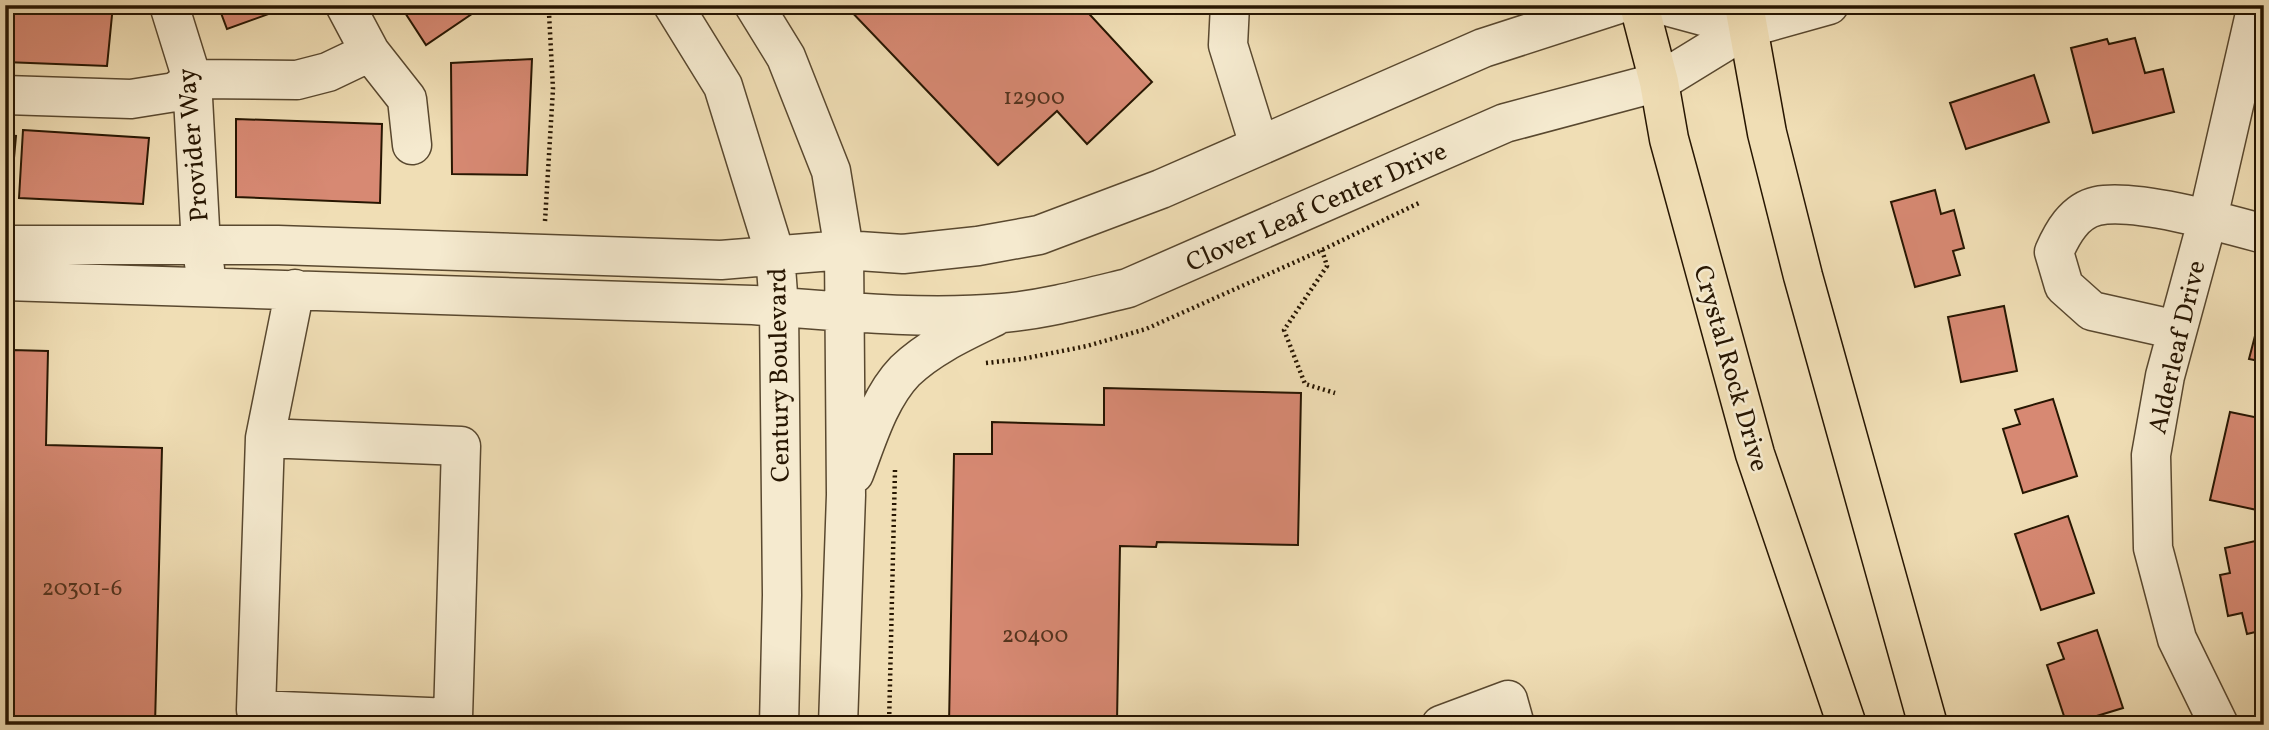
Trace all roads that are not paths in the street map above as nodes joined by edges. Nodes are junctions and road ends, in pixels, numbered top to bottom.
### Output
1 (169, 5) edge
2 (345, 5) edge
3 (673, 5) edge
4 (754, 5) edge
5 (1230, 5) edge
6 (1616, 5) edge
7 (1639, 5) edge
8 (1662, 5) edge
9 (1829, 5) edge
10 (2257, 5) edge
11 (1745, 17) edge
12 (370, 52) junction
13 (192, 79) junction
14 (1659, 82) junction
15 (5, 95) edge
16 (412, 145) dead end
17 (1259, 145) junction
18 (2208, 218) junction
19 (2264, 234) edge
20 (5, 245) edge
21 (201, 246) junction
22 (844, 250) junction
23 (775, 254) junction
24 (5, 281) edge
25 (208, 285) junction
26 (295, 289) junction
27 (779, 307) junction
28 (846, 313) junction
29 (1002, 313) junction
30 (2177, 330) junction
31 (265, 438) junction
32 (846, 495) junction
33 (256, 717) edge
34 (779, 725) edge
35 (838, 725) edge
36 (1441, 725) edge
37 (1515, 725) edge
38 (1847, 725) edge
39 (1928, 725) edge
40 (2219, 725) edge

1 - 13 street, Provider Way
2 - 12 street
3 - 23 street, Century Boulevard
4 - 22 street
5 - 17 street
6 - 17 street
7 - 14 main road, Crystal Rock Drive
8 - 11 street
9 - 11 street
10 - 18 street, Alderleaf Drive
11 - 14 street, Clover Leaf Center Drive
11 - 39 main road
12 - 13 street
12 - 16 street
13 - 15 street
13 - 21 street, Provider Way
14 - 29 street, Clover Leaf Center Drive
14 - 38 main road, Crystal Rock Drive
17 - 22 street
18 - 19 street
18 - 30 street, Alderleaf Drive
18 - 30 street
20 - 21 street
21 - 23 street
21 - 25 street, Provider Way
22 - 23 street
22 - 28 street
23 - 27 street, Century Boulevard
24 - 25 street, Clover Leaf Center Drive
25 - 26 street, Clover Leaf Center Drive
26 - 27 street, Clover Leaf Center Drive
26 - 31 street
27 - 28 street, Clover Leaf Center Drive
27 - 34 street, Century Boulevard
28 - 29 street, Clover Leaf Center Drive
28 - 32 street
29 - 32 street
30 - 40 street, Alderleaf Drive
31 - 33 street
31 - 33 street
32 - 35 street
36 - 37 street

